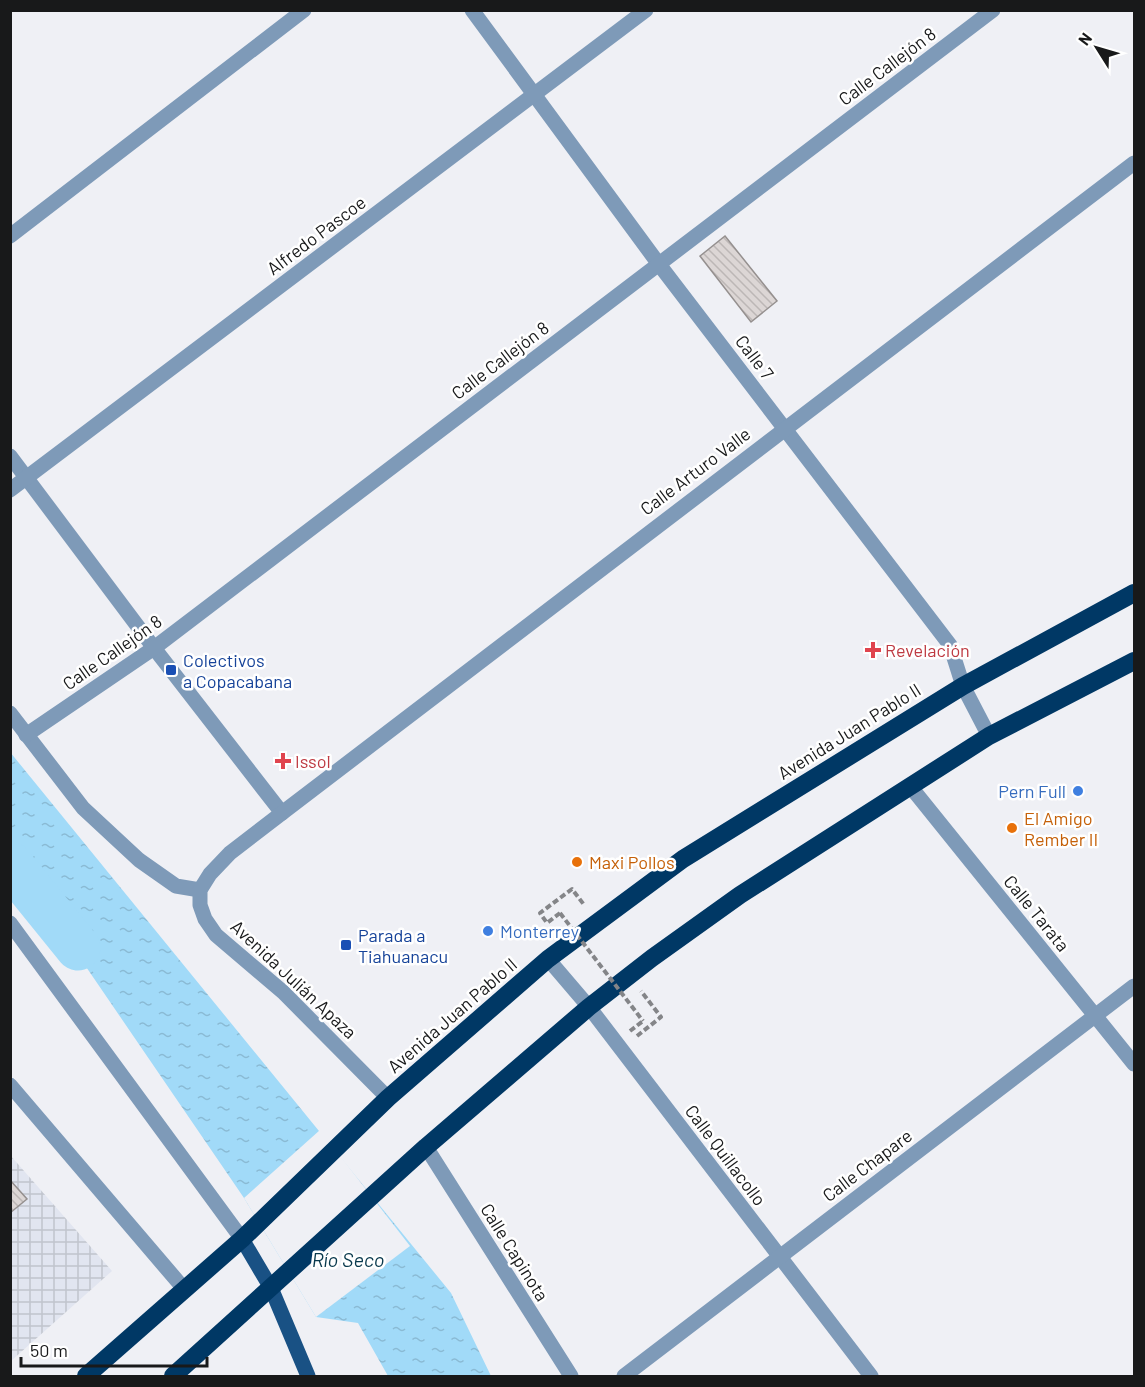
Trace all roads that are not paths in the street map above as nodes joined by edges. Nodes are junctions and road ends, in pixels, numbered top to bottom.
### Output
1 (304, 10) edge
2 (472, 10) edge
3 (646, 10) edge
4 (993, 10) edge
5 (534, 94) junction
6 (1134, 163) edge
7 (10, 236) edge
8 (658, 263) junction
9 (784, 428) junction
10 (10, 456) edge
11 (26, 479) junction
12 (10, 490) edge
13 (1134, 593) edge
14 (154, 648) junction
15 (1134, 661) edge
16 (963, 686) junction
17 (10, 713) edge
18 (26, 735) junction
19 (989, 736) junction
20 (910, 786) junction
21 (282, 813) junction
22 (200, 891) junction
23 (10, 923) edge
24 (548, 959) junction
25 (1134, 986) edge
26 (589, 1007) junction
27 (1095, 1016) junction
28 (1134, 1064) edge
29 (10, 1085) edge
30 (388, 1098) junction
31 (426, 1147) junction
32 (242, 1239) junction
33 (779, 1256) junction
34 (271, 1288) junction
35 (185, 1290) junction
36 (86, 1377) edge
37 (173, 1377) edge
38 (308, 1377) edge
39 (571, 1377) edge
40 (624, 1377) edge
41 (871, 1377) edge

1 - 7 street
2 - 5 street, Calle 7
3 - 5 street, Alfredo Pascoe
4 - 8 street, Calle Callejón 8
5 - 8 street, Calle 7
5 - 11 street, Alfredo Pascoe
6 - 9 street, Calle Arturo Valle
8 - 9 street, Calle 7
8 - 14 street, Calle Callejón 8
9 - 16 street, Calle 7
9 - 21 street, Calle Arturo Valle
10 - 11 street
11 - 12 street, Alfredo Pascoe
11 - 14 street
13 - 16 highway, Avenida Juan Pablo II
14 - 18 street, Calle Callejón 8
14 - 21 street
15 - 19 highway
16 - 19 street, Calle 7
16 - 24 highway, Avenida Juan Pablo II
17 - 18 street
18 - 22 street
19 - 20 highway
20 - 26 highway
20 - 27 street, Calle Tarata
21 - 22 street
22 - 30 street, Avenida Julián Apaza
23 - 32 street
24 - 26 street, Calle Quillacollo
24 - 30 highway, Avenida Juan Pablo II
25 - 27 street, Calle Chapare
26 - 31 highway
26 - 33 street, Calle Quillacollo
27 - 28 street, Calle Tarata
27 - 33 street, Calle Chapare
29 - 35 street
30 - 32 highway, Avenida Juan Pablo II
31 - 34 highway
31 - 39 street, Calle Capinota
32 - 34 main road
32 - 35 highway, Avenida Juan Pablo II
33 - 40 street, Calle Chapare
33 - 41 street, Calle Quillacollo
34 - 37 highway
34 - 38 main road
35 - 36 highway, Avenida Juan Pablo II

